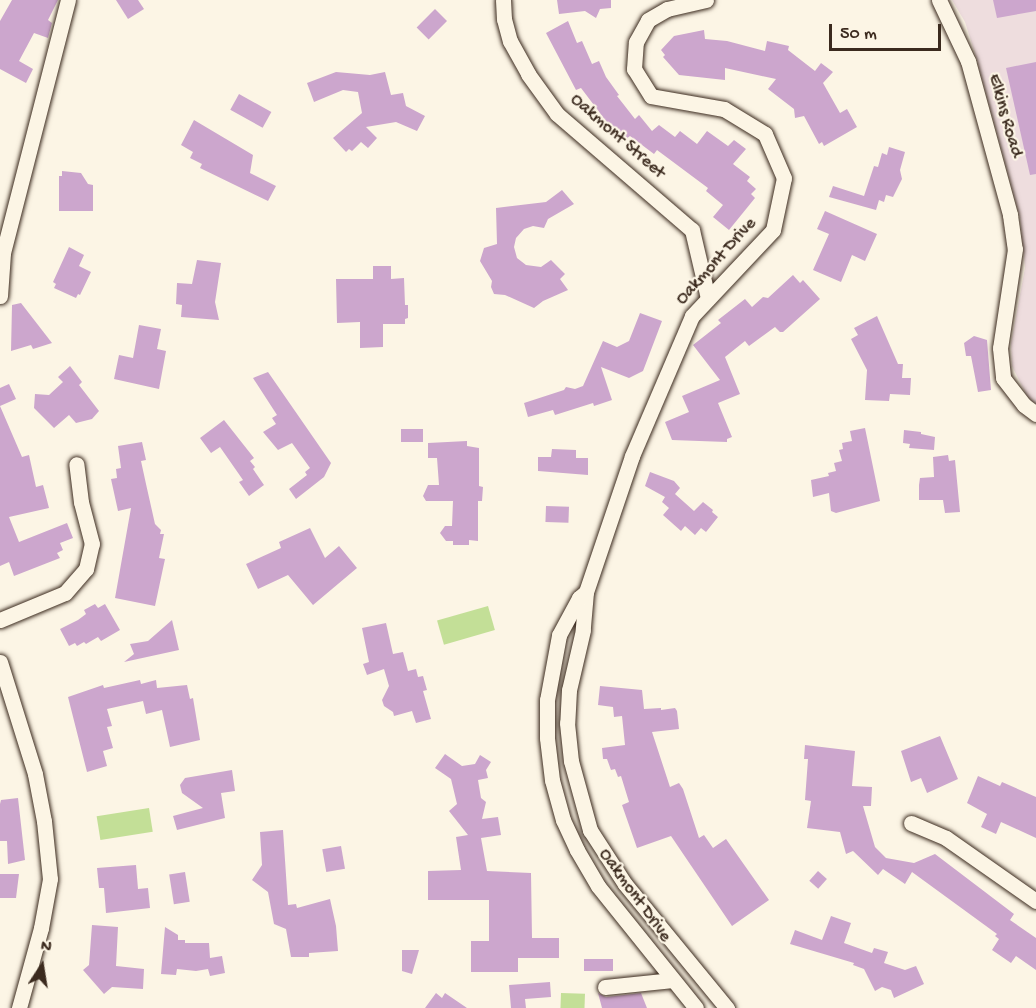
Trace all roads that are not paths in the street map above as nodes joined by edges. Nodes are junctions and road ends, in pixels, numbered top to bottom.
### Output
1 (68, 0) edge
2 (503, 0) edge
3 (706, 0) edge
4 (939, 0) edge
5 (0, 296) edge
6 (708, 298) junction
7 (1036, 414) edge
8 (76, 464) dead end
9 (585, 592) junction
10 (0, 620) edge
11 (0, 662) edge
12 (911, 823) dead end
13 (1036, 901) edge
14 (673, 980) junction
15 (605, 987) dead end
16 (19, 1008) edge
17 (696, 1008) edge
18 (727, 1008) edge

1 - 5 street
2 - 6 street, Oakmont Street
3 - 6 street, Oakmont Drive
4 - 7 street, Elkins Road
6 - 9 street, Oakmont Drive
8 - 10 street
9 - 14 street, Oakmont Drive
9 - 18 street, Oakmont Drive
11 - 16 street
12 - 13 street
14 - 15 street
14 - 17 street, Oakmont Drive

